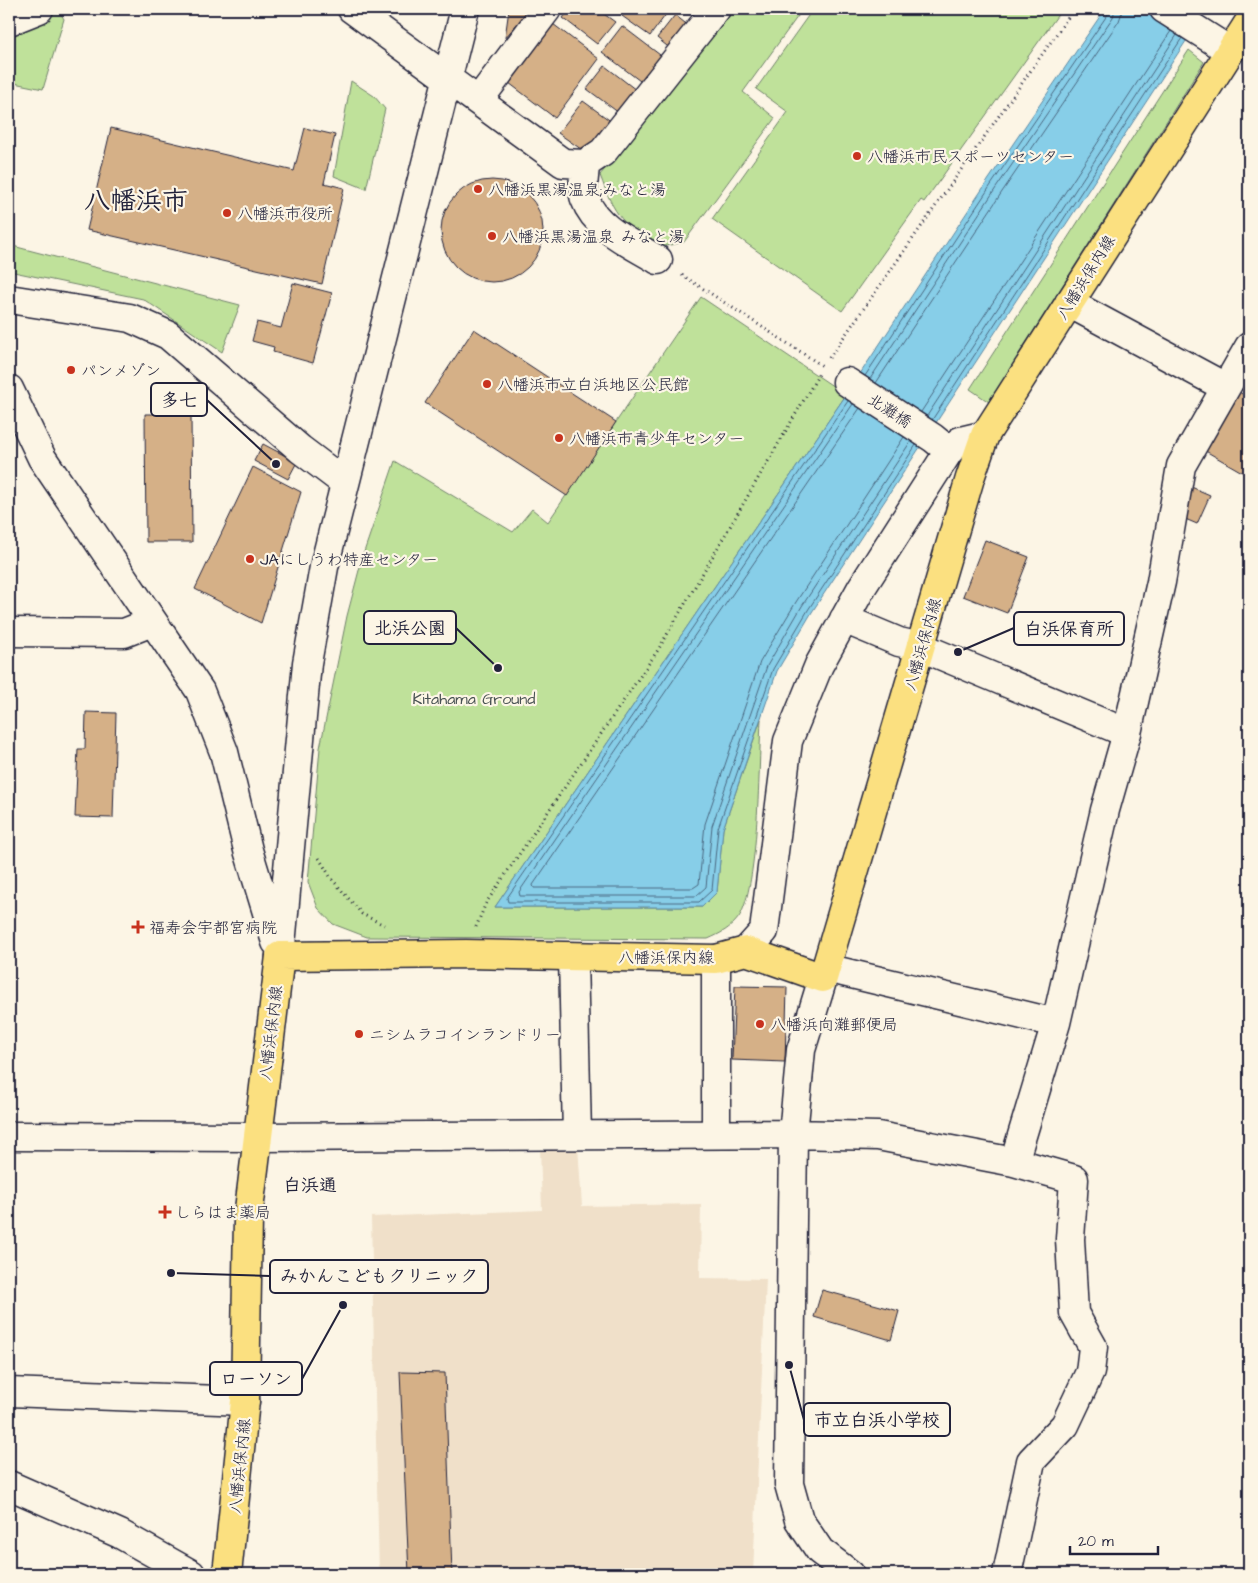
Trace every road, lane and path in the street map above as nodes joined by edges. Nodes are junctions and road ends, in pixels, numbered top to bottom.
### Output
1 (39, 9) edge
2 (352, 9) edge
3 (465, 9) edge
4 (547, 9) edge
5 (1074, 9) edge
6 (1164, 9) edge
7 (711, 11) edge
8 (9, 21) edge
9 (1249, 22) edge
10 (1230, 51) junction
11 (448, 79) junction
12 (478, 101) junction
13 (585, 164) junction
14 (658, 260) joint
15 (9, 298) edge
16 (1069, 303) junction
17 (1249, 347) edge
18 (823, 366) junction
19 (847, 382) joint
20 (1225, 387) junction
21 (9, 388) edge
22 (985, 435) junction
23 (941, 445) junction
24 (345, 483) junction
25 (844, 619) junction
26 (152, 622) junction
27 (9, 632) edge
28 (921, 647) junction
29 (1127, 733) junction
30 (314, 850) dead end
31 (388, 927) dead end
32 (746, 952) junction
33 (466, 954) junction
34 (280, 956) junction
35 (574, 957) junction
36 (716, 959) junction
37 (824, 973) junction
38 (1056, 1023) junction
39 (716, 1134) junction
40 (793, 1134) junction
41 (9, 1136) edge
42 (577, 1136) junction
43 (257, 1137) junction
44 (1014, 1162) junction
45 (9, 1392) edge
46 (245, 1401) junction
47 (9, 1485) edge
48 (191, 1574) edge
49 (227, 1574) edge
50 (850, 1574) edge
51 (1007, 1574) edge

1 - 8 street
2 - 11 street
3 - 11 street
4 - 12 street
5 - 18 path
6 - 10 street
7 - 13 street
9 - 10 main road, 八幡浜保内線
10 - 16 main road, 八幡浜保内線
11 - 12 street
11 - 24 street
12 - 13 street
13 - 14 street
14 - 18 path
15 - 24 street
16 - 20 street
16 - 22 main road, 八幡浜保内線
17 - 20 street
18 - 19 path
18 - 33 path
19 - 23 street, 北灘橋
20 - 29 street
21 - 26 street
22 - 23 street
22 - 28 main road, 八幡浜保内線
23 - 25 street
24 - 34 street
25 - 28 street
25 - 32 street
26 - 27 street
26 - 34 street
28 - 29 street
28 - 37 main road, 八幡浜保内線
29 - 38 street
30 - 31 path
32 - 36 main road, 八幡浜保内線
32 - 37 main road
33 - 34 main road, 八幡浜保内線
33 - 35 main road, 八幡浜保内線
34 - 43 main road, 八幡浜保内線
35 - 36 main road, 八幡浜保内線
35 - 42 street
36 - 39 street
37 - 38 street
37 - 40 street
38 - 44 street
39 - 40 street
39 - 42 street
40 - 44 street
40 - 50 street
41 - 43 street
42 - 43 street
43 - 46 main road, 八幡浜保内線
44 - 51 street
45 - 46 street
46 - 49 main road, 八幡浜保内線
47 - 48 street

